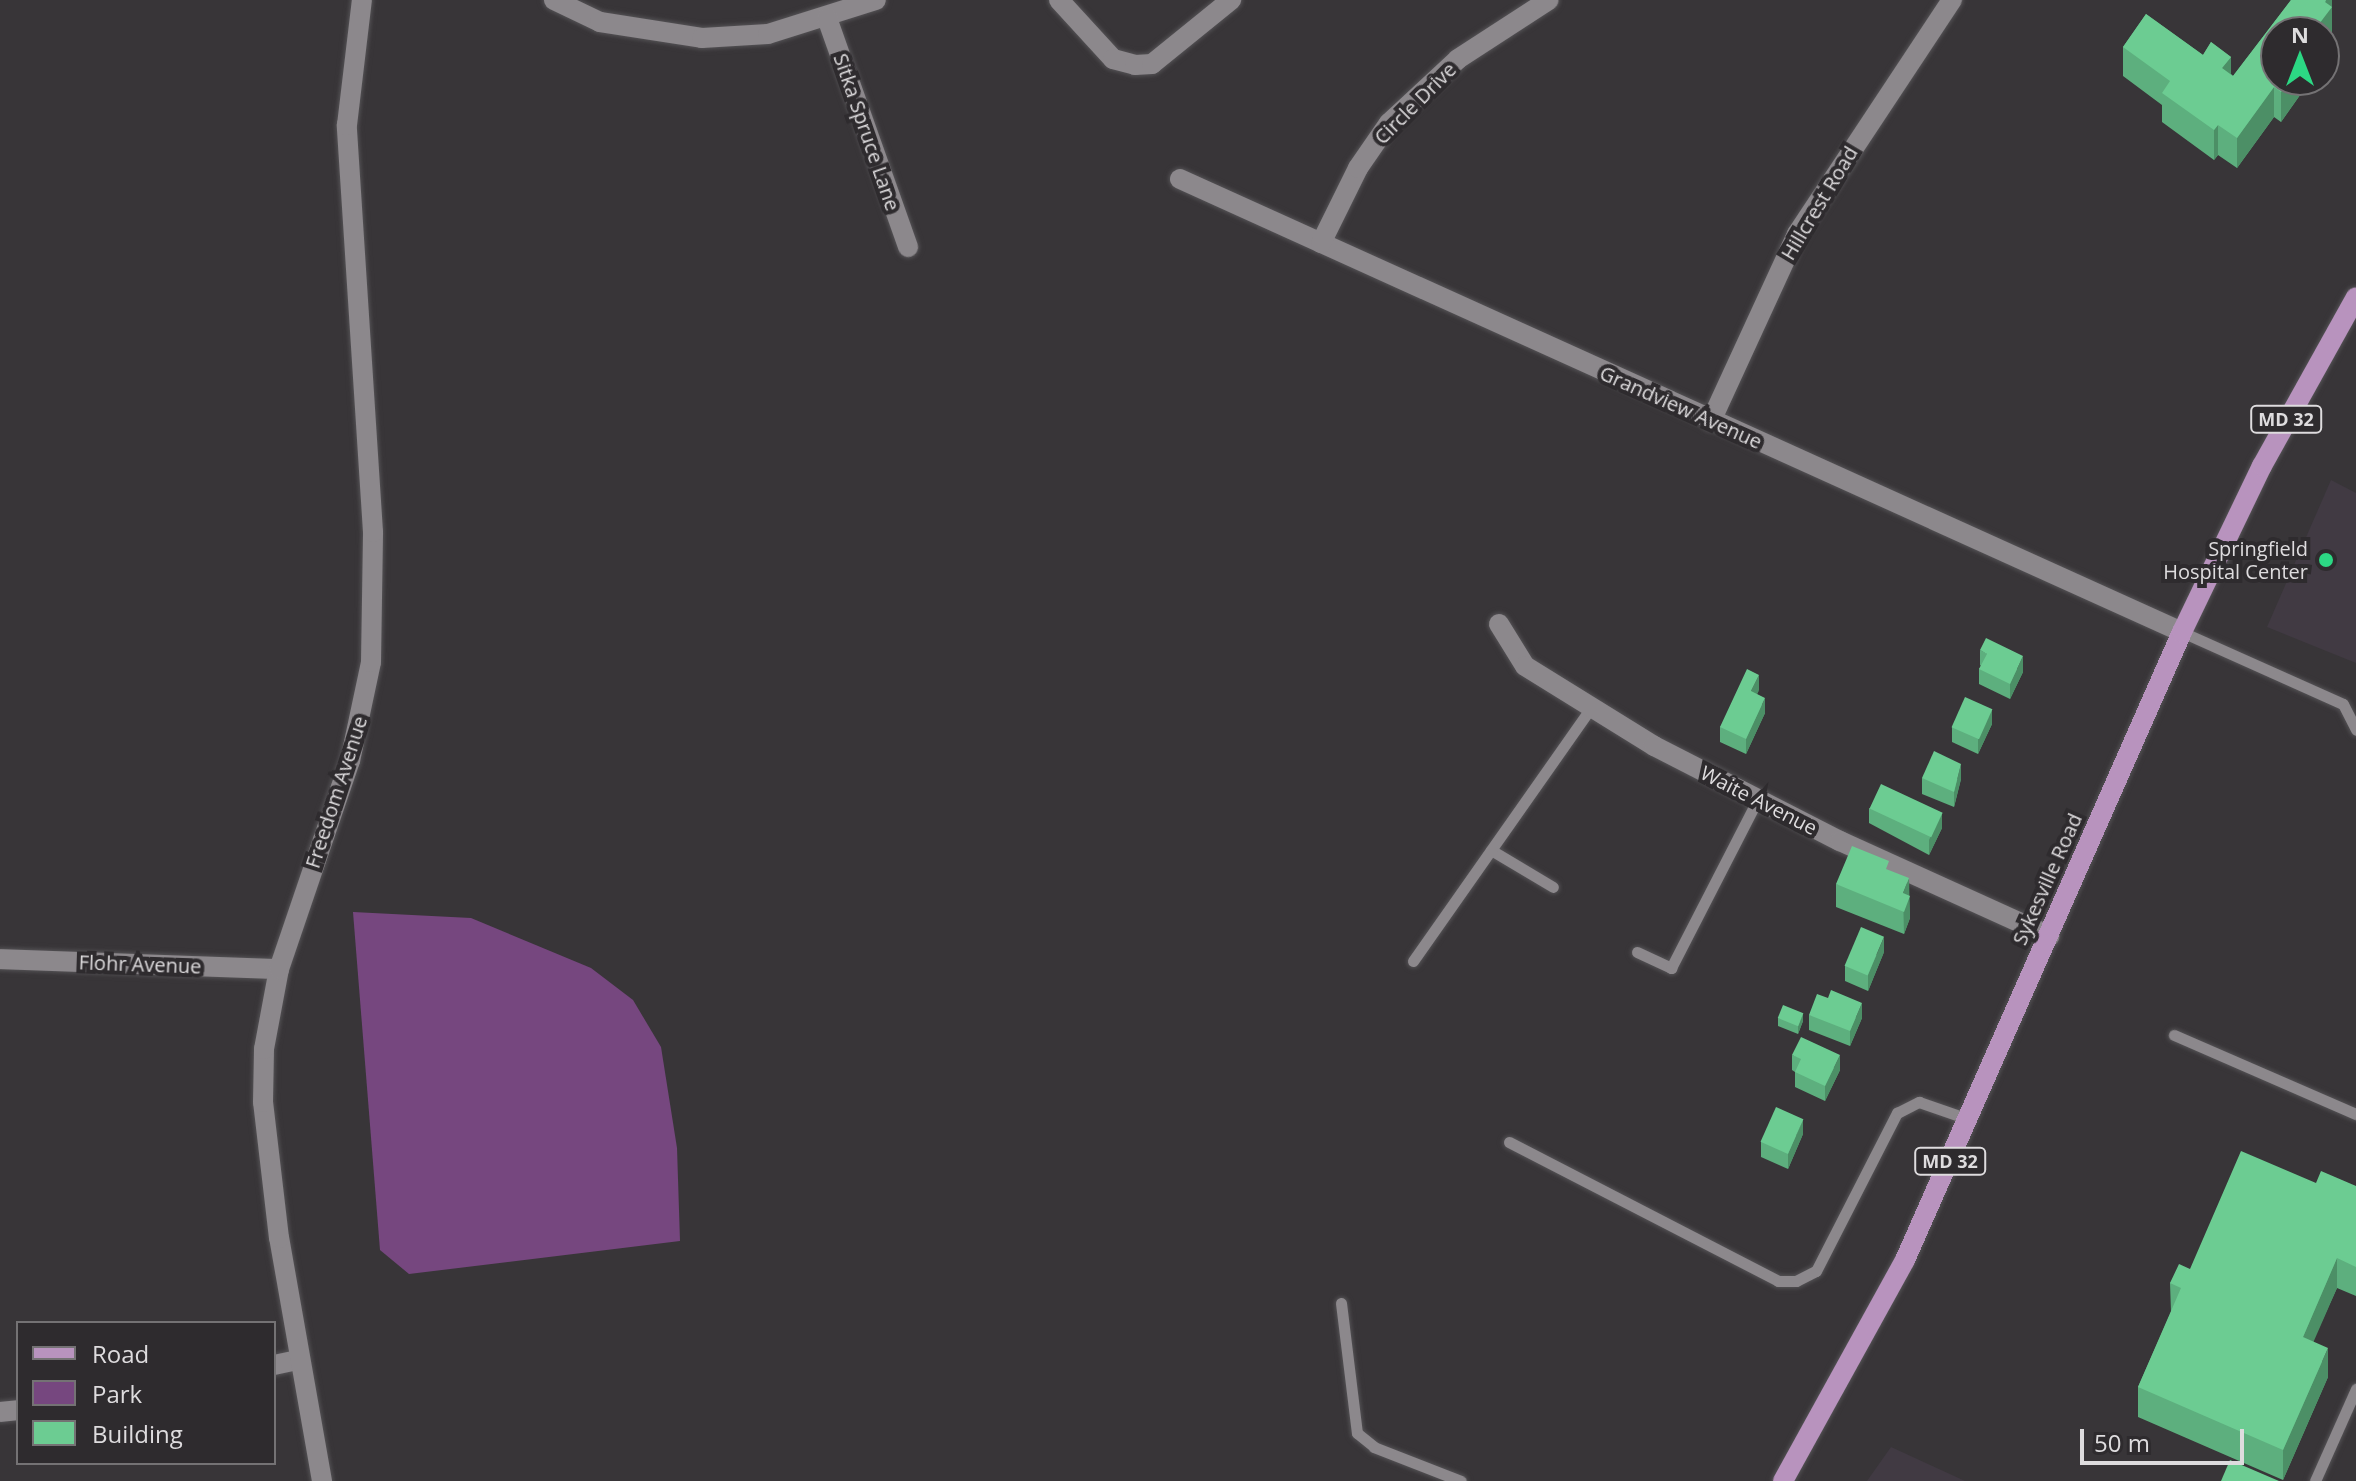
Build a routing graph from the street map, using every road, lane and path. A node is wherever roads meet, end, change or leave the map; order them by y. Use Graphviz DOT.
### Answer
graph roads {
  1 [pos="362,0"];
  2 [pos="554,0"];
  3 [pos="876,0"];
  4 [pos="1059,0"];
  5 [pos="1231,0"];
  6 [pos="1549,0"];
  7 [pos="1952,0"];
  8 [pos="827,18"];
  9 [pos="1180,179"];
  10 [pos="1321,243"];
  11 [pos="908,247"];
  12 [pos="2356,297"];
  13 [pos="1711,421"];
  14 [pos="1499,624"];
  15 [pos="2182,632"];
  16 [pos="1591,708"];
  17 [pos="2356,730"];
  18 [pos="1758,799"];
  19 [pos="1491,850"];
  20 [pos="1553,887"];
  21 [pos="2049,936"];
  22 [pos="1637,952"];
  23 [pos="0,959"];
  24 [pos="1413,961"];
  25 [pos="279,969"];
  26 [pos="2174,1035"];
  27 [pos="2356,1114"];
  28 [pos="1968,1119"];
  29 [pos="1509,1142"];
  30 [pos="1341,1303"];
  31 [pos="297,1360"];
  32 [pos="276,1365"];
  33 [pos="2356,1389"];
  34 [pos="322,1481"];
  35 [pos="1461,1481"];
  36 [pos="1783,1481"];
  37 [pos="2315,1481"];
  1 -- 25 [label="street, Freedom Avenue"];
  2 -- 8 [label="street"];
  3 -- 8 [label="street"];
  4 -- 5 [label="street"];
  6 -- 10 [label="street, Circle Drive"];
  7 -- 13 [label="street, Hillcrest Road"];
  8 -- 11 [label="street, Sitka Spruce Lane"];
  9 -- 10 [label="street, Grandview Avenue"];
  10 -- 13 [label="street, Grandview Avenue"];
  12 -- 15 [label="main road, Sykesville Road / MD 32"];
  13 -- 15 [label="street, Grandview Avenue"];
  14 -- 16 [label="street, Waite Avenue"];
  15 -- 17 [label="lane"];
  15 -- 21 [label="main road, Sykesville Road / MD 32"];
  16 -- 18 [label="street, Waite Avenue"];
  16 -- 19 [label="lane"];
  18 -- 21 [label="street, Waite Avenue"];
  18 -- 22 [label="lane"];
  19 -- 20 [label="lane"];
  19 -- 24 [label="lane"];
  21 -- 28 [label="main road, Sykesville Road / MD 32"];
  23 -- 25 [label="street, Flohr Avenue"];
  25 -- 31 [label="street, Freedom Avenue"];
  26 -- 27 [label="lane"];
  28 -- 29 [label="lane"];
  28 -- 36 [label="main road, Sykesville Road / MD 32"];
  30 -- 35 [label="lane"];
  31 -- 32 [label="street"];
  31 -- 34 [label="street, Freedom Avenue"];
  33 -- 37 [label="lane"];
}
